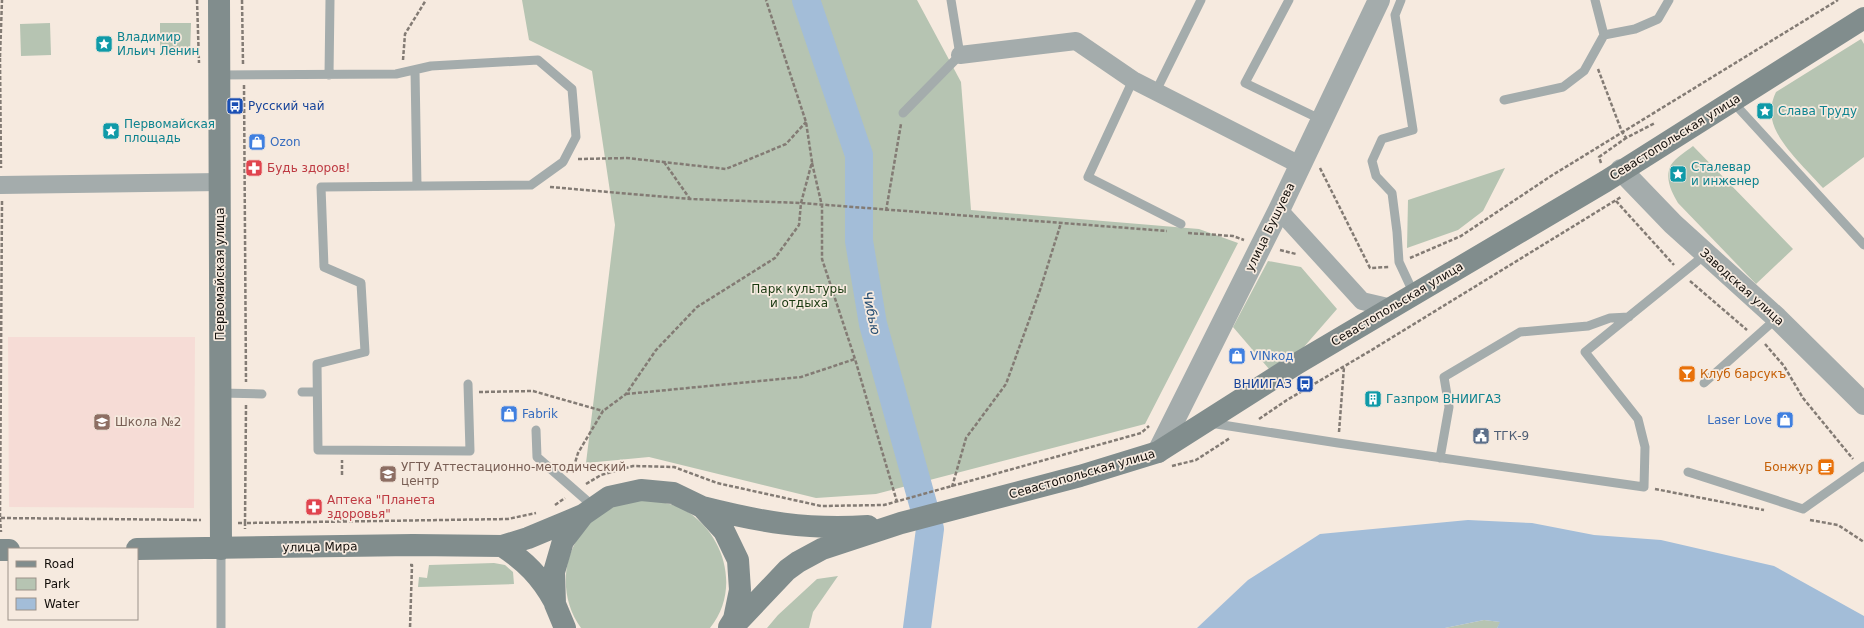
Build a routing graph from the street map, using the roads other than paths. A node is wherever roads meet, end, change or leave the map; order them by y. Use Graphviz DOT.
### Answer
graph roads {
  1 [pos="219,0"];
  2 [pos="330,0"];
  3 [pos="950,0"];
  4 [pos="1201,0"];
  5 [pos="1289,0"];
  6 [pos="1379,0"];
  7 [pos="1401,0"];
  8 [pos="1595,0"];
  9 [pos="1669,0"];
  10 [pos="1864,18"];
  11 [pos="1604,35"];
  12 [pos="960,54"];
  13 [pos="415,70"];
  14 [pos="220,75"];
  15 [pos="329,75"];
  16 [pos="1133,80"];
  17 [pos="1156,91"];
  18 [pos="1504,100"];
  19 [pos="1732,101"];
  20 [pos="903,113"];
  21 [pos="1322,120"];
  22 [pos="1308,163"];
  23 [pos="1613,175"];
  24 [pos="220,182"];
  25 [pos="1,185"];
  26 [pos="417,186"];
  27 [pos="1279,210"];
  28 [pos="1181,224"];
  29 [pos="1864,245"];
  30 [pos="1706,254"];
  31 [pos="1414,294"];
  32 [pos="1392,308"];
  33 [pos="1629,318"];
  34 [pos="1777,318"];
  35 [pos="1704,383"];
  36 [pos="468,388"];
  37 [pos="302,392"];
  38 [pos="317,392"];
  39 [pos="220,394"];
  40 [pos="262,394"];
  41 [pos="1864,404"];
  42 [pos="1205,422"];
  43 [pos="536,430"];
  44 [pos="1158,452"];
  45 [pos="1440,458"];
  46 [pos="1863,467"];
  47 [pos="1688,472"];
  48 [pos="702,508"];
  49 [pos="588,511"];
  50 [pos="901,524"];
  51 [pos="502,546"];
  52 [pos="138,549"];
  53 [pos="221,549"];
  54 [pos="555,604"];
  55 [pos="221,628"];
  56 [pos="556,628"];
  57 [pos="565,628"];
  58 [pos="728,628"];
  59 [pos="732,628"];
  1 -- 14 [label="main road, Первомайская улица"];
  2 -- 15 [label="lane"];
  3 -- 12 [label="lane"];
  4 -- 17 [label="lane"];
  5 -- 21 [label="lane"];
  6 -- 21 [label="street, улица Бушуева"];
  7 -- 31 [label="lane"];
  8 -- 11 [label="lane"];
  9 -- 11 [label="lane"];
  10 -- 19 [label="main road, Севастопольская улица"];
  11 -- 18 [label="lane"];
  12 -- 16 [label="street"];
  12 -- 20 [label="lane"];
  13 -- 15 [label="lane"];
  13 -- 26 [label="lane"];
  13 -- 26 [label="lane"];
  14 -- 15 [label="lane"];
  14 -- 24 [label="main road, Первомайская улица"];
  16 -- 17 [label="street"];
  16 -- 28 [label="lane"];
  17 -- 22 [label="street"];
  19 -- 23 [label="main road, Севастопольская улица"];
  19 -- 29 [label="lane"];
  21 -- 22 [label="street, улица Бушуева"];
  22 -- 27 [label="street, улица Бушуева"];
  23 -- 30 [label="street, Заводская улица"];
  23 -- 31 [label="main road, Севастопольская улица"];
  24 -- 25 [label="street"];
  24 -- 39 [label="main road, Первомайская улица"];
  26 -- 38 [label="lane"];
  27 -- 32 [label="street"];
  27 -- 44 [label="street, улица Бушуева"];
  30 -- 33 [label="lane"];
  30 -- 34 [label="street, Заводская улица"];
  31 -- 32 [label="main road, Севастопольская улица"];
  32 -- 42 [label="main road, Севастопольская улица"];
  33 -- 45 [label="lane"];
  33 -- 45 [label="lane"];
  34 -- 35 [label="lane"];
  34 -- 41 [label="street, Заводская улица"];
  36 -- 38 [label="lane"];
  37 -- 38 [label="lane"];
  39 -- 40 [label="lane"];
  39 -- 53 [label="main road, Первомайская улица"];
  42 -- 44 [label="main road, Севастопольская улица"];
  42 -- 45 [label="lane"];
  43 -- 49 [label="lane"];
  44 -- 50 [label="main road, Севастопольская улица"];
  46 -- 47 [label="lane"];
  48 -- 49 [label="main road"];
  48 -- 50 [label="main road, Севастопольская улица"];
  48 -- 58 [label="main road"];
  49 -- 51 [label="main road, улица Мира"];
  49 -- 54 [label="main road"];
  50 -- 59 [label="main road, Севастопольская улица"];
  51 -- 53 [label="main road, улица Мира"];
  51 -- 54 [label="main road"];
  52 -- 53 [label="main road, улица Мира"];
  53 -- 55 [label="lane"];
  54 -- 56 [label="main road"];
  54 -- 57 [label="main road"];
}
